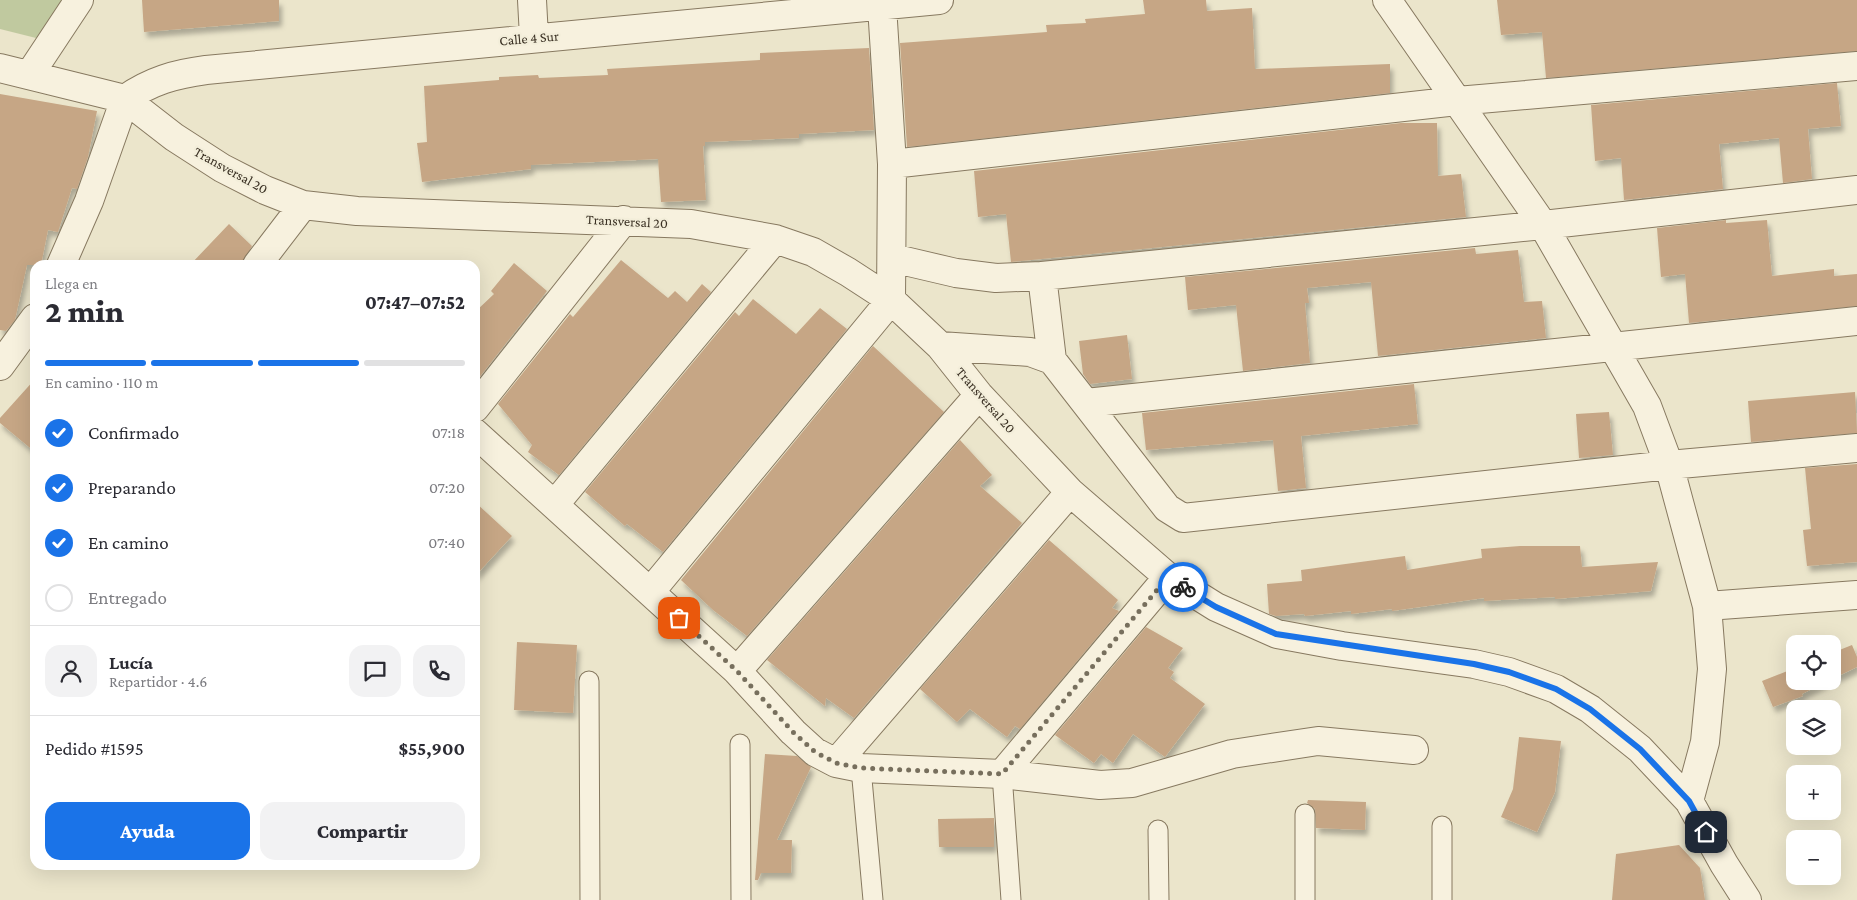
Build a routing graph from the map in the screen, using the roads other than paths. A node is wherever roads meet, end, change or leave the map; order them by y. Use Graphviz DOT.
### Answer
graph roads {
  1 [pos="79,0"];
  2 [pos="532,0"];
  3 [pos="939,0"];
  4 [pos="1387,0"];
  5 [pos="882,6"];
  6 [pos="534,37"];
  7 [pos="1857,66"];
  8 [pos="0,68"];
  9 [pos="30,74"];
  10 [pos="125,99"];
  11 [pos="1457,101"];
  12 [pos="892,164"];
  13 [pos="1857,190"];
  14 [pos="303,205"];
  15 [pos="624,220"];
  16 [pos="1543,225"];
  17 [pos="776,239"];
  18 [pos="892,258"];
  19 [pos="63,260"];
  20 [pos="270,260"];
  21 [pos="1042,276"];
  22 [pos="891,300"];
  23 [pos="1857,321"];
  24 [pos="30,325"];
  25 [pos="940,346"];
  26 [pos="1613,346"];
  27 [pos="1052,360"];
  28 [pos="0,366"];
  29 [pos="980,395"];
  30 [pos="480,402"];
  31 [pos="1086,403"];
  32 [pos="480,437"];
  33 [pos="1857,448"];
  34 [pos="1669,465"];
  35 [pos="1070,492"];
  36 [pos="555,504"];
  37 [pos="1168,577"];
  38 [pos="650,591"];
  39 [pos="1857,595"];
  40 [pos="1708,606"];
  41 [pos="737,671"];
  42 [pos="589,681"];
  43 [pos="740,744"];
  44 [pos="1414,750"];
  45 [pos="849,766"];
  46 [pos="1002,774"];
  47 [pos="1689,801"];
  48 [pos="1306,814"];
  49 [pos="1442,826"];
  50 [pos="1158,830"];
  51 [pos="590,900"];
  52 [pos="741,900"];
  53 [pos="873,900"];
  54 [pos="1011,900"];
  55 [pos="1159,900"];
  56 [pos="1305,900"];
  57 [pos="1442,900"];
  58 [pos="1747,900"];
  1 -- 9 [label="street"];
  2 -- 6 [label="street"];
  3 -- 5 [label="street, Calle 4 Sur"];
  4 -- 11 [label="street"];
  5 -- 6 [label="street, Calle 4 Sur"];
  5 -- 12 [label="street"];
  6 -- 10 [label="street, Calle 4 Sur"];
  7 -- 11 [label="street"];
  8 -- 9 [label="street"];
  9 -- 10 [label="street"];
  10 -- 14 [label="street, Transversal 20"];
  10 -- 19 [label="street"];
  11 -- 12 [label="street"];
  11 -- 16 [label="street"];
  12 -- 18 [label="street"];
  13 -- 16 [label="street"];
  14 -- 15 [label="street, Transversal 20"];
  14 -- 20 [label="street"];
  15 -- 17 [label="street, Transversal 20"];
  15 -- 30 [label="street"];
  16 -- 21 [label="street"];
  16 -- 26 [label="street"];
  17 -- 22 [label="street, Transversal 20"];
  17 -- 36 [label="street"];
  18 -- 21 [label="street"];
  18 -- 22 [label="street"];
  21 -- 27 [label="street"];
  22 -- 25 [label="street, Transversal 20"];
  22 -- 38 [label="street"];
  23 -- 26 [label="street"];
  24 -- 28 [label="street"];
  25 -- 27 [label="street"];
  25 -- 29 [label="street, Transversal 20"];
  26 -- 31 [label="street"];
  26 -- 34 [label="street"];
  27 -- 31 [label="street"];
  29 -- 35 [label="street, Transversal 20"];
  29 -- 41 [label="street"];
  31 -- 34 [label="street"];
  32 -- 36 [label="street"];
  33 -- 34 [label="street"];
  34 -- 40 [label="street"];
  35 -- 37 [label="street, Transversal 20"];
  35 -- 45 [label="street"];
  36 -- 38 [label="street"];
  37 -- 46 [label="street"];
  37 -- 47 [label="street, Transversal 20"];
  38 -- 41 [label="street"];
  39 -- 40 [label="street"];
  40 -- 47 [label="street"];
  41 -- 45 [label="street"];
  42 -- 51 [label="lane"];
  43 -- 52 [label="lane"];
  44 -- 46 [label="street"];
  45 -- 46 [label="street"];
  45 -- 53 [label="lane"];
  46 -- 54 [label="lane"];
  47 -- 58 [label="street, Transversal 20"];
  48 -- 56 [label="lane"];
  49 -- 57 [label="lane"];
  50 -- 55 [label="lane"];
}
